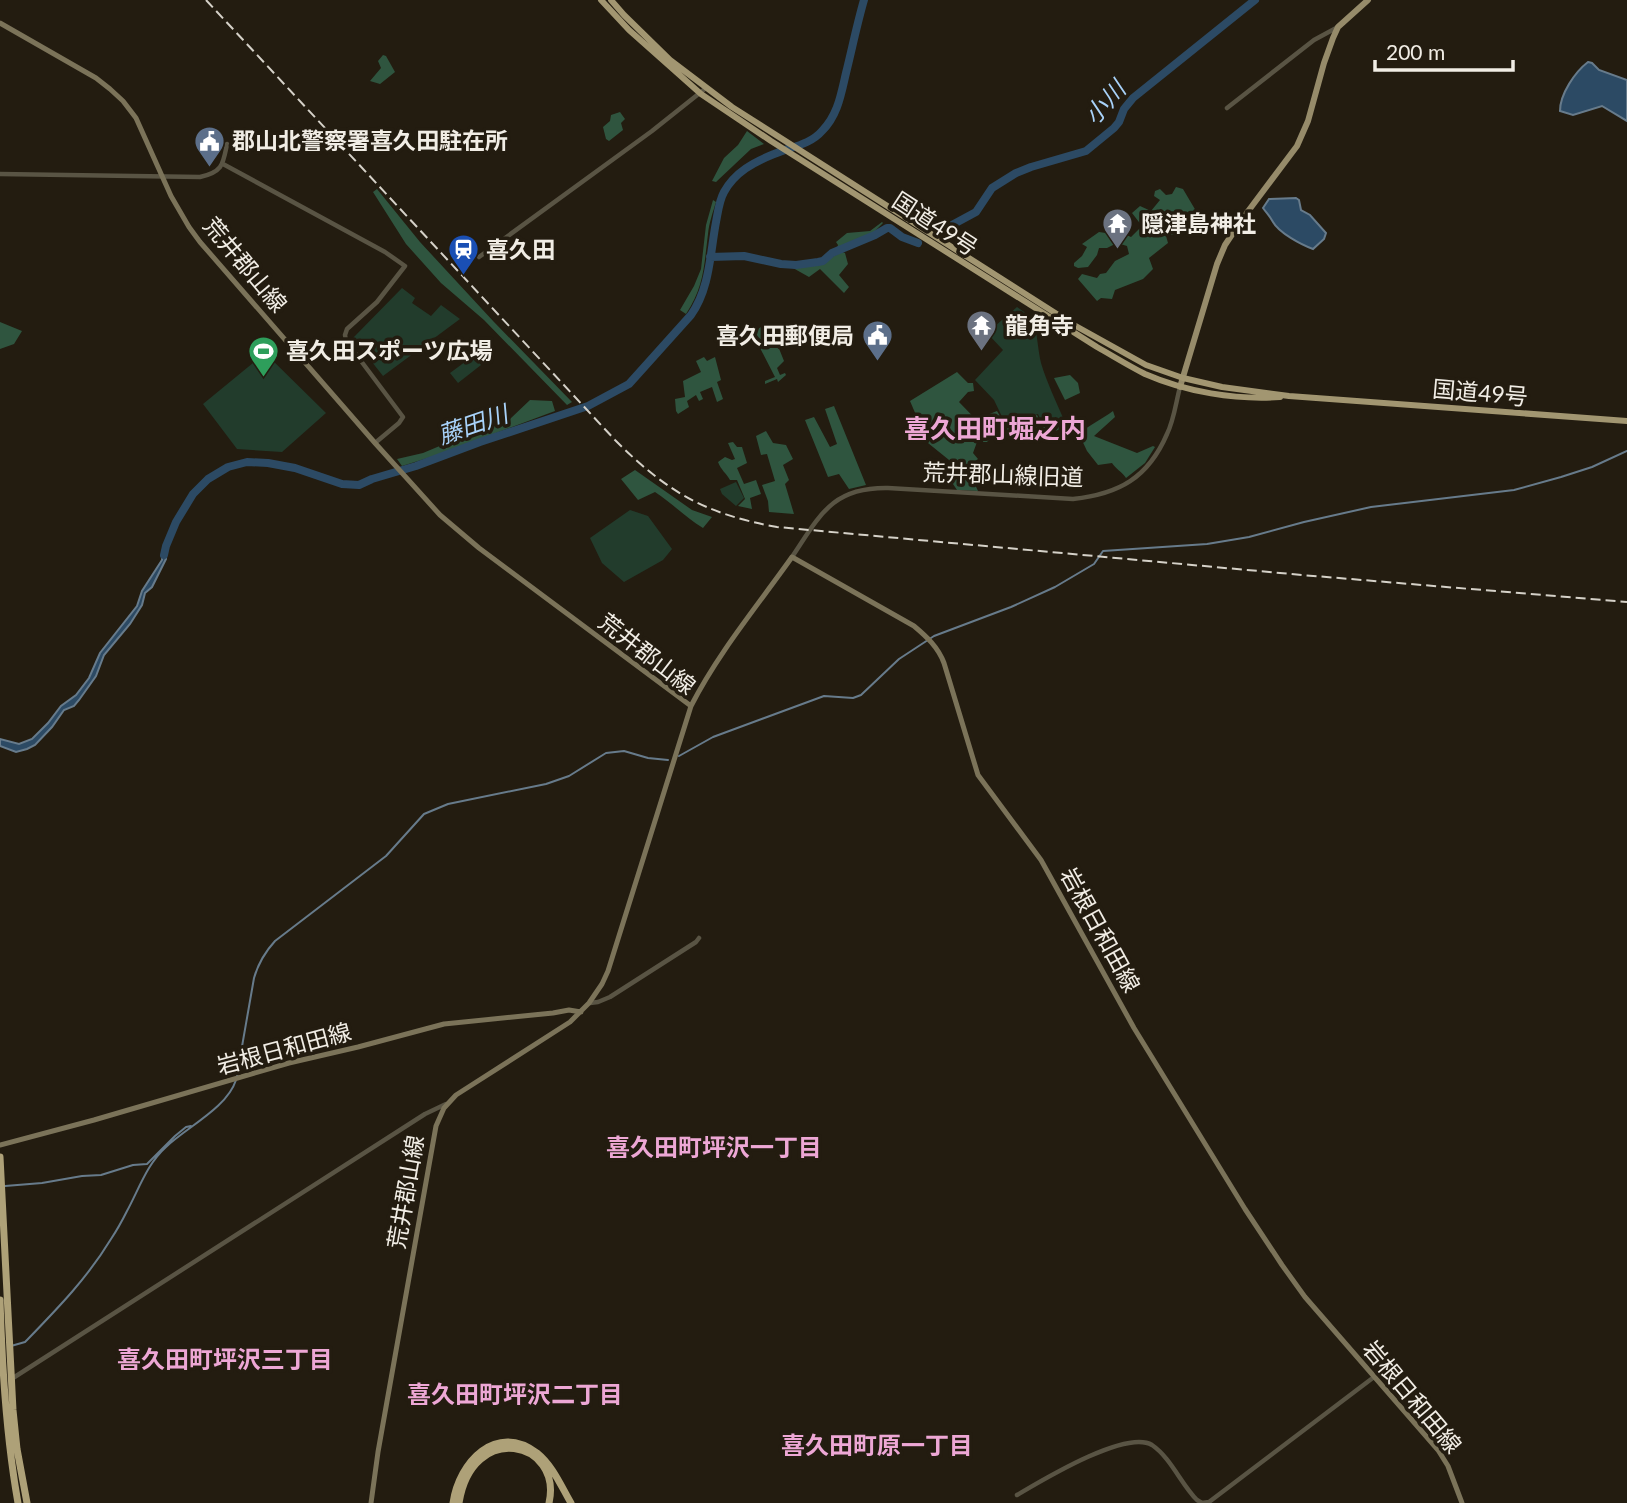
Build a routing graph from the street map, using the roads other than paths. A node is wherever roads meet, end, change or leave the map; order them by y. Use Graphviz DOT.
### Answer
graph roads {
  1 [pos="601,0"];
  2 [pos="611,0"];
  3 [pos="1368,0"];
  4 [pos="0,23"];
  5 [pos="1338,27"];
  6 [pos="704,91"];
  7 [pos="1227,108"];
  8 [pos="227,144"];
  9 [pos="799,154"];
  10 [pos="223,164"];
  11 [pos="0,174"];
  12 [pos="162,175"];
  13 [pos="479,257"];
  14 [pos="1183,378"];
  15 [pos="1180,387"];
  16 [pos="1289,396"];
  17 [pos="1627,421"];
  18 [pos="375,443"];
  19 [pos="792,557"];
  20 [pos="691,706"];
  21 [pos="699,938"];
  22 [pos="589,1003"];
  23 [pos="581,1012"];
  24 [pos="446,1104"];
  25 [pos="4,1144"];
  26 [pos="0,1157"];
  27 [pos="0,1300"];
  28 [pos="1374,1377"];
  29 [pos="0,1386"];
  30 [pos="1017,1496"];
  31 [pos="18,1503"];
  32 [pos="27,1503"];
  33 [pos="370,1503"];
  34 [pos="453,1503"];
  35 [pos="459,1503"];
  36 [pos="549,1503"];
  37 [pos="571,1503"];
  38 [pos="1462,1503"];
  1 -- 6 [label="highway, 国道49号"];
  2 -- 6 [label="highway, 国道49号"];
  3 -- 5 [label="main road"];
  4 -- 12 [label="main road, 荒井郡山線"];
  5 -- 7 [label="street"];
  5 -- 14 [label="main road"];
  6 -- 9 [label="highway, 国道49号"];
  6 -- 13 [label="street"];
  8 -- 10 [label="street"];
  9 -- 14 [label="highway, 国道49号"];
  9 -- 15 [label="highway, 国道49号"];
  10 -- 12 [label="street"];
  10 -- 18 [label="street"];
  11 -- 12 [label="street"];
  12 -- 18 [label="main road, 荒井郡山線"];
  14 -- 15 [label="main road"];
  14 -- 16 [label="highway, 国道49号"];
  15 -- 16 [label="highway, 国道49号"];
  15 -- 19 [label="street, 荒井郡山線旧道"];
  16 -- 17 [label="highway, 国道49号"];
  18 -- 20 [label="main road, 荒井郡山線"];
  19 -- 20 [label="main road"];
  19 -- 28 [label="main road, 岩根日和田線"];
  20 -- 22 [label="main road, 荒井郡山線"];
  21 -- 22 [label="street"];
  22 -- 23 [label="main road, 荒井郡山線"];
  23 -- 24 [label="main road, 荒井郡山線"];
  23 -- 25 [label="main road, 岩根日和田線"];
  24 -- 29 [label="street"];
  24 -- 33 [label="main road, 荒井郡山線"];
  26 -- 32 [label="highway"];
  27 -- 31 [label="highway"];
  28 -- 30 [label="street"];
  28 -- 38 [label="main road, 岩根日和田線"];
  34 -- 37 [label="highway"];
  35 -- 36 [label="highway"];
}
